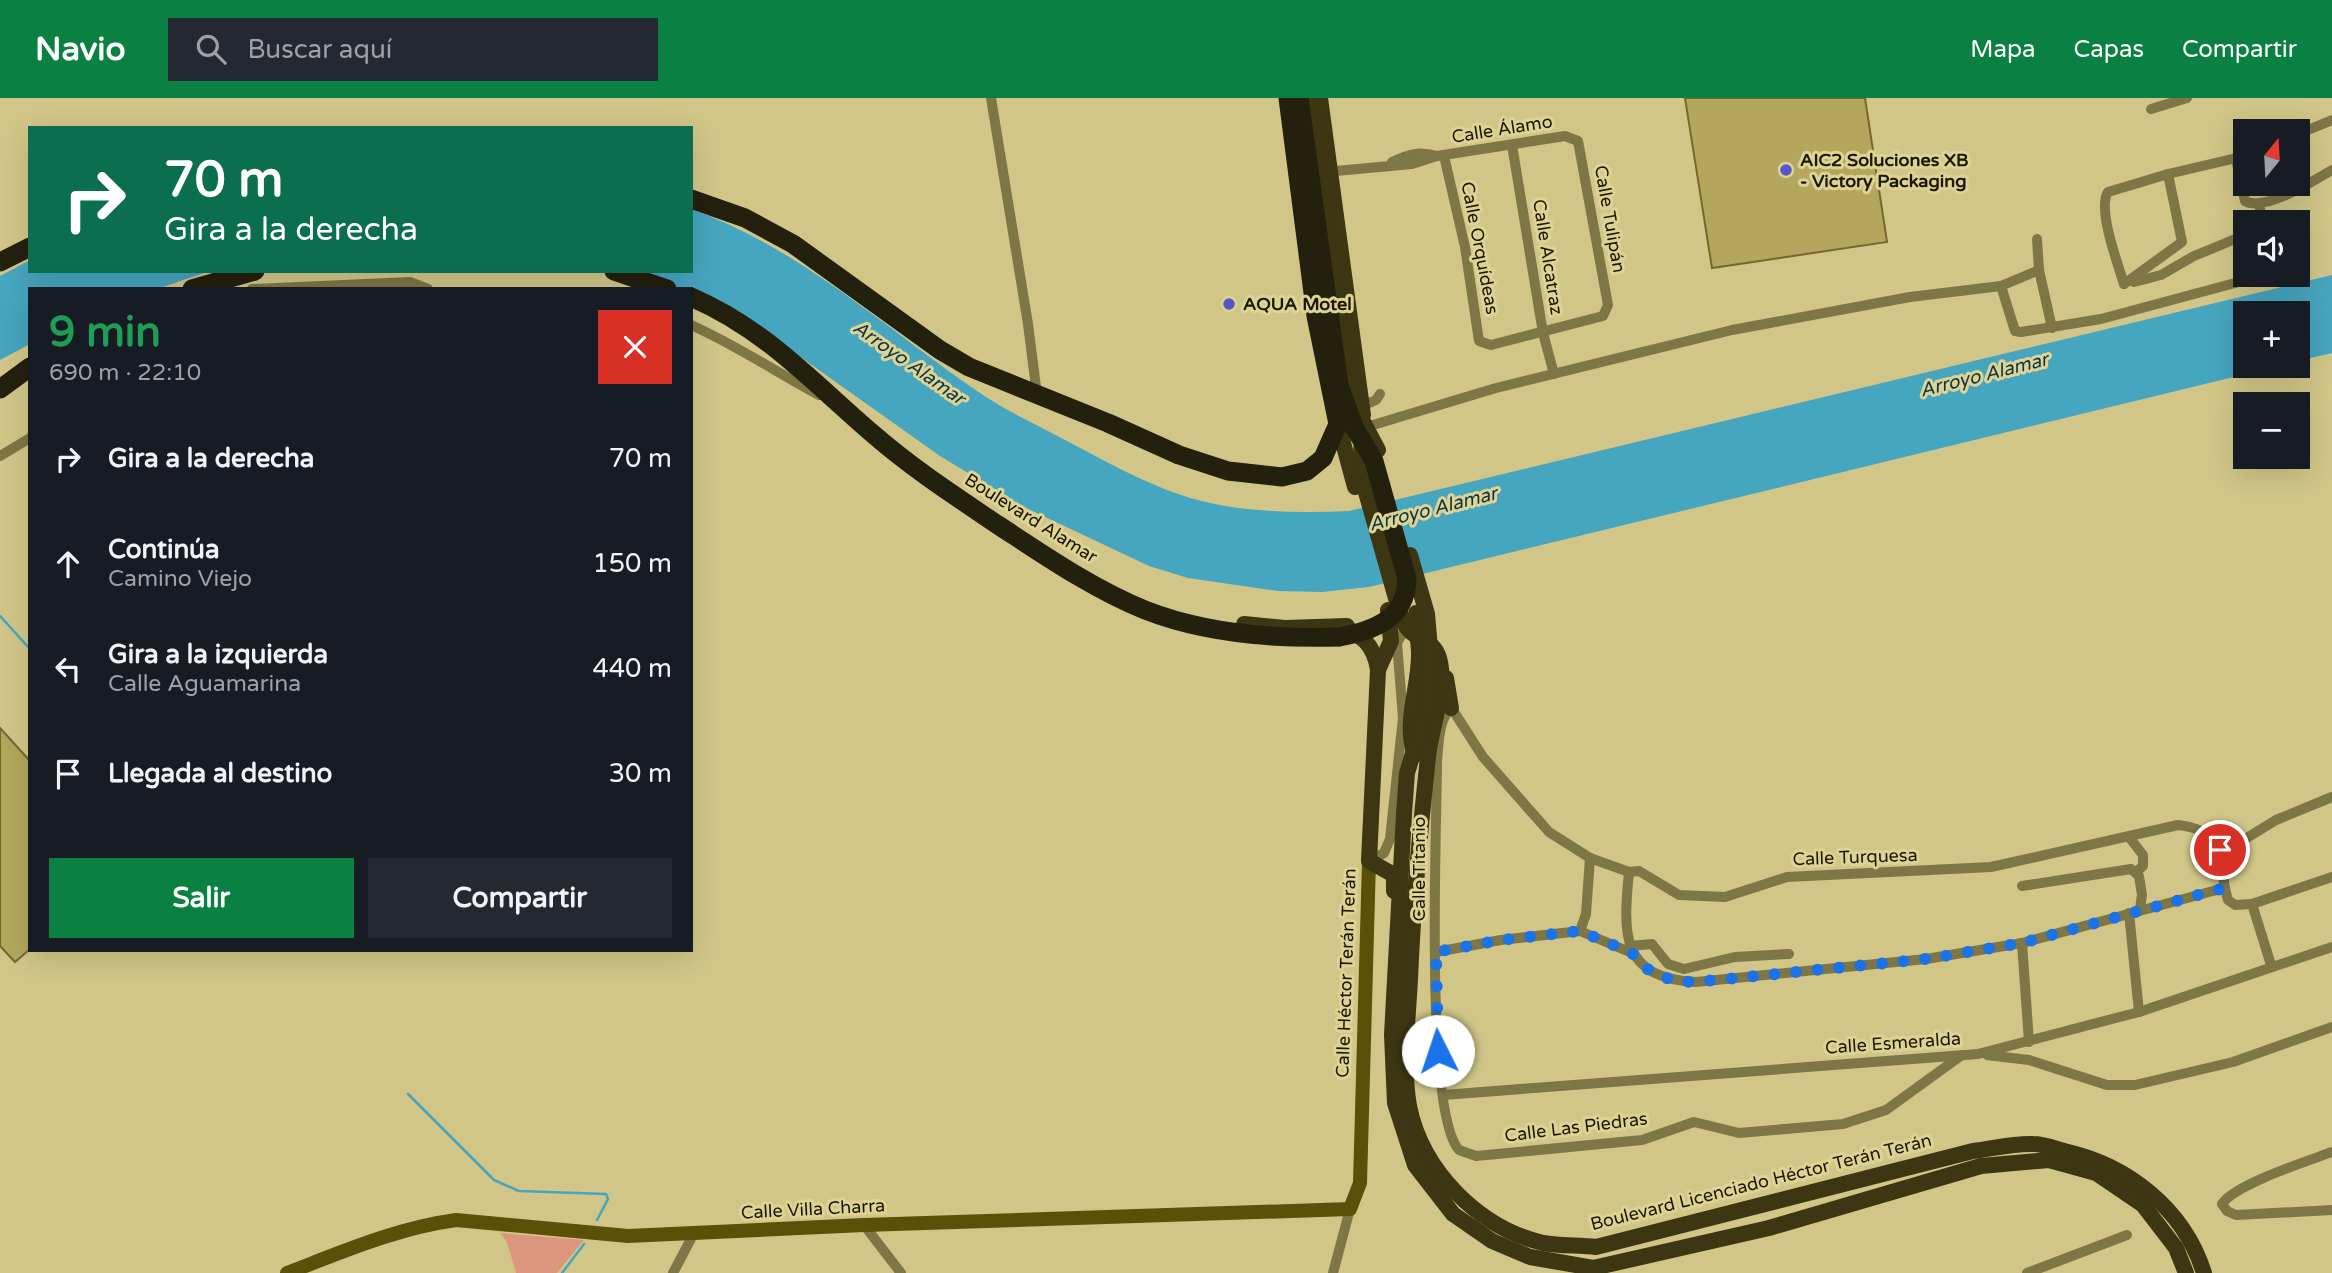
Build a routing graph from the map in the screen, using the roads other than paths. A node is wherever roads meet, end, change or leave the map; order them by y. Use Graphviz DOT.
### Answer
graph roads {
  1 [pos="991,98"];
  2 [pos="1288,98"];
  3 [pos="1299,98"];
  4 [pos="1309,98"];
  5 [pos="1320,98"];
  6 [pos="2187,98"];
  7 [pos="2151,109"];
  8 [pos="2332,120"];
  9 [pos="2310,129"];
  10 [pos="1572,137"];
  11 [pos="1512,145"];
  12 [pos="1441,156"];
  13 [pos="2233,159"];
  14 [pos="2332,170"];
  15 [pos="1332,171"];
  16 [pos="2168,174"];
  17 [pos="1299,176"];
  18 [pos="2245,196"];
  19 [pos="693,200"];
  20 [pos="2254,204"];
  21 [pos="2257,210"];
  22 [pos="2037,239"];
  23 [pos="2233,240"];
  24 [pos="28,248"];
  25 [pos="0,262"];
  26 [pos="2039,270"];
  27 [pos="251,273"];
  28 [pos="620,273"];
  29 [pos="2233,283"];
  30 [pos="227,284"];
  31 [pos="2124,284"];
  32 [pos="2001,286"];
  33 [pos="206,287"];
  34 [pos="297,287"];
  35 [pos="423,287"];
  36 [pos="661,287"];
  37 [pos="693,298"];
  38 [pos="693,326"];
  39 [pos="2052,328"];
  40 [pos="1543,333"];
  41 [pos="28,366"];
  42 [pos="28,367"];
  43 [pos="1554,374"];
  44 [pos="0,382"];
  45 [pos="0,389"];
  46 [pos="1380,394"];
  47 [pos="1037,395"];
  48 [pos="840,406"];
  49 [pos="1363,416"];
  50 [pos="1338,424"];
  51 [pos="28,439"];
  52 [pos="0,456"];
  53 [pos="1362,494"];
  54 [pos="1393,595"];
  55 [pos="1338,632"];
  56 [pos="1396,635"];
  57 [pos="1378,670"];
  58 [pos="1440,690"];
  59 [pos="1451,708"];
  60 [pos="1413,751"];
  61 [pos="1425,784"];
  62 [pos="2332,797"];
  63 [pos="2129,837"];
  64 [pos="2220,850"];
  65 [pos="1590,858"];
  66 [pos="1368,861"];
  67 [pos="1629,872"];
  68 [pos="2136,872"];
  69 [pos="2332,877"];
  70 [pos="2022,886"];
  71 [pos="2224,888"];
  72 [pos="2252,904"];
  73 [pos="2134,911"];
  74 [pos="1580,931"];
  75 [pos="2022,943"];
  76 [pos="2332,947"];
  77 [pos="1398,948"];
  78 [pos="1631,949"];
  79 [pos="1436,952"];
  80 [pos="1789,954"];
  81 [pos="2271,965"];
  82 [pos="2139,1012"];
  83 [pos="2332,1027"];
  84 [pos="2029,1042"];
  85 [pos="1978,1054"];
  86 [pos="1962,1055"];
  87 [pos="1443,1095"];
  88 [pos="2332,1152"];
  89 [pos="1464,1153"];
  90 [pos="1350,1209"];
  91 [pos="2332,1210"];
  92 [pos="864,1225"];
  93 [pos="693,1235"];
  94 [pos="2127,1235"];
  95 [pos="287,1273"];
  96 [pos="673,1273"];
  97 [pos="901,1273"];
  98 [pos="1333,1273"];
  99 [pos="2026,1273"];
  100 [pos="2186,1273"];
  101 [pos="2204,1273"];
  1 -- 47 [label="street"];
  2 -- 17 [label="highway, Boulevard Licenciado Héctor Terán Terán"];
  3 -- 54 [label="highway, Boulevard Licenciado Héctor Terán Terán, bridge"];
  4 -- 60 [label="main road, Boulevard Licenciado Héctor Terán Terán, bridge"];
  5 -- 15 [label="main road, Boulevard Licenciado Héctor Terán Terán"];
  6 -- 7 [label="street"];
  8 -- 9 [label="street"];
  10 -- 11 [label="street, Calle Álamo"];
  10 -- 40 [label="street, Calle Tulipán"];
  11 -- 12 [label="street, Calle Álamo"];
  11 -- 40 [label="street, Calle Alcatraz"];
  12 -- 15 [label="street, Calle Álamo"];
  12 -- 40 [label="street, Calle Orquídeas"];
  13 -- 16 [label="street"];
  14 -- 20 [label="street"];
  15 -- 17 [label="street, Calle Álamo"];
  15 -- 49 [label="main road, Boulevard Licenciado Héctor Terán Terán"];
  16 -- 31 [label="street"];
  16 -- 31 [label="street"];
  17 -- 50 [label="highway, Boulevard Licenciado Héctor Terán Terán"];
  18 -- 20 [label="street"];
  19 -- 47 [label="highway"];
  20 -- 21 [label="street"];
  22 -- 26 [label="street"];
  23 -- 31 [label="street"];
  24 -- 25 [label="highway"];
  26 -- 32 [label="street"];
  26 -- 39 [label="street"];
  27 -- 30 [label="highway"];
  28 -- 36 [label="highway"];
  29 -- 39 [label="street"];
  30 -- 33 [label="highway"];
  32 -- 39 [label="street"];
  32 -- 43 [label="street"];
  34 -- 35 [label="street"];
  37 -- 48 [label="highway, Boulevard Alamar"];
  38 -- 48 [label="street"];
  40 -- 43 [label="street, Calle Alcatraz"];
  41 -- 44 [label="highway"];
  42 -- 45 [label="highway"];
  43 -- 49 [label="street"];
  46 -- 49 [label="street"];
  47 -- 50 [label="highway"];
  48 -- 55 [label="highway, Boulevard Alamar"];
  49 -- 53 [label="main road, Boulevard Licenciado Héctor Terán Terán"];
  50 -- 53 [label="main road, Boulevard Licenciado Héctor Terán Terán"];
  51 -- 52 [label="street"];
  53 -- 54 [label="main road, Boulevard Licenciado Héctor Terán Terán"];
  54 -- 55 [label="main road"];
  54 -- 55 [label="highway, Boulevard Alamar, bridge"];
  54 -- 56 [label="main road, Boulevard Licenciado Héctor Terán Terán"];
  54 -- 60 [label="main road, Boulevard Licenciado Héctor Terán Terán, bridge"];
  55 -- 57 [label="main road, Calle Héctor Terán Terán"];
  56 -- 57 [label="main road, Calle Héctor Terán Terán"];
  56 -- 58 [label="main road, Boulevard Licenciado Héctor Terán Terán"];
  56 -- 59 [label="main road"];
  56 -- 66 [label="street, Boulevard Licenciado Héctor Terán Terán"];
  57 -- 66 [label="main road, Calle Héctor Terán Terán"];
  58 -- 59 [label="street, Calle Turquesa"];
  58 -- 61 [label="main road, Boulevard Licenciado Héctor Terán Terán"];
  59 -- 65 [label="street, Calle Turquesa"];
  59 -- 79 [label="street, Calle Titanio"];
  60 -- 61 [label="main road, Boulevard Licenciado Héctor Terán Terán"];
  60 -- 77 [label="main road, Boulevard Licenciado Héctor Terán Terán, bridge"];
  61 -- 101 [label="main road, Boulevard Licenciado Héctor Terán Terán"];
  62 -- 64 [label="street"];
  63 -- 64 [label="street, Calle Turquesa"];
  63 -- 67 [label="street, Calle Turquesa"];
  63 -- 68 [label="street"];
  64 -- 71 [label="street"];
  65 -- 67 [label="street, Calle Turquesa"];
  65 -- 74 [label="street"];
  66 -- 77 [label="main road"];
  66 -- 90 [label="street, Calle Héctor Terán Terán"];
  67 -- 78 [label="street"];
  68 -- 70 [label="street"];
  68 -- 73 [label="street"];
  69 -- 72 [label="street"];
  71 -- 72 [label="street"];
  71 -- 73 [label="street"];
  72 -- 81 [label="street"];
  73 -- 75 [label="street"];
  73 -- 82 [label="street"];
  74 -- 78 [label="street"];
  74 -- 79 [label="street"];
  75 -- 78 [label="street"];
  75 -- 84 [label="street"];
  76 -- 81 [label="street, Calle Esmeralda"];
  77 -- 100 [label="main road, Boulevard Licenciado Héctor Terán Terán"];
  78 -- 80 [label="street"];
  79 -- 87 [label="street, Calle Titanio"];
  81 -- 82 [label="street, Calle Esmeralda"];
  82 -- 84 [label="street, Calle Esmeralda"];
  83 -- 85 [label="street"];
  84 -- 85 [label="street, Calle Esmeralda"];
  85 -- 86 [label="street, Calle Esmeralda"];
  86 -- 87 [label="street, Calle Esmeralda"];
  86 -- 89 [label="street, Calle Las Piedras"];
  87 -- 89 [label="street, Calle Titanio"];
  88 -- 91 [label="street"];
  90 -- 92 [label="street, Calle Villa Charra"];
  90 -- 98 [label="street, Calle Héctor Terán Terán"];
  92 -- 93 [label="street, Calle Villa Charra"];
  92 -- 97 [label="street"];
  93 -- 95 [label="street, Calle Villa Charra"];
  93 -- 96 [label="street"];
  94 -- 99 [label="street"];
}
